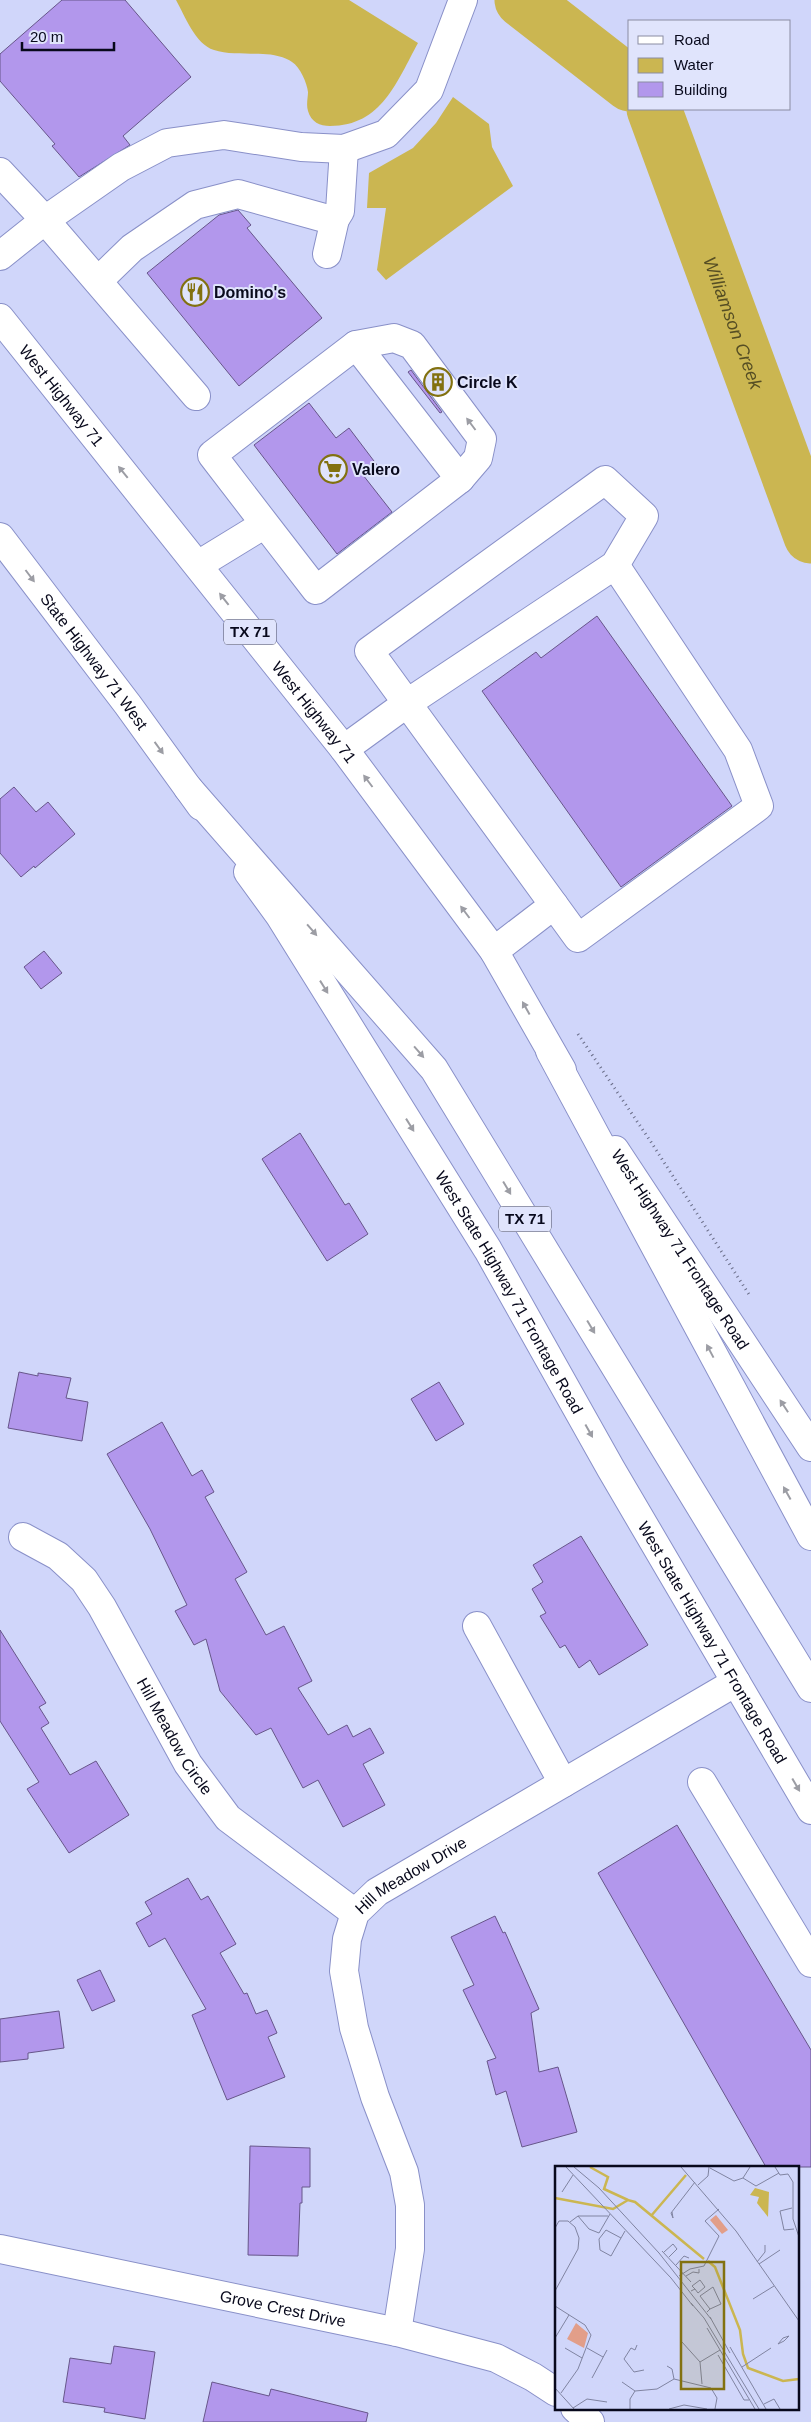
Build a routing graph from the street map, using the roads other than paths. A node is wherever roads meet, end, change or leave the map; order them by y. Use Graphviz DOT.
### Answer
graph roads {
  1 [pos="463,0"];
  2 [pos="344,149"];
  3 [pos="0,172"];
  4 [pos="335,219"];
  5 [pos="45,220"];
  6 [pos="327,254"];
  7 [pos="0,256"];
  8 [pos="98,281"];
  9 [pos="0,318"];
  10 [pos="356,345"];
  11 [pos="196,396"];
  12 [pos="460,479"];
  13 [pos="266,524"];
  14 [pos="0,537"];
  15 [pos="198,565"];
  16 [pos="615,565"];
  17 [pos="406,704"];
  18 [pos="344,749"];
  19 [pos="188,788"];
  20 [pos="554,905"];
  21 [pos="494,951"];
  22 [pos="550,1051"];
  23 [pos="811,1446"];
  24 [pos="811,1536"];
  25 [pos="23,1537"];
  26 [pos="477,1626"];
  27 [pos="736,1682"];
  28 [pos="811,1688"];
  29 [pos="702,1782"];
  30 [pos="563,1783"];
  31 [pos="811,1810"];
  32 [pos="355,1913"];
  33 [pos="807,1949"];
  34 [pos="0,2249"];
  35 [pos="397,2332"];
  36 [pos="555,2391"];
  37 [pos="577,2410"];
  38 [pos="590,2422"];
  1 -- 2 [label="main road"];
  2 -- 4 [label="main road"];
  2 -- 5 [label="main road"];
  3 -- 5 [label="main road"];
  4 -- 6 [label="main road"];
  4 -- 8 [label="main road"];
  5 -- 7 [label="main road"];
  5 -- 8 [label="main road"];
  8 -- 11 [label="main road"];
  15 -- 9 [label="main road, West Highway 71 / TX 71, one-way"];
  10 -- 12 [label="main road"];
  12 -- 10 [label="main road, one-way"];
  10 -- 13 [label="main road"];
  12 -- 13 [label="main road"];
  13 -- 15 [label="main road"];
  14 -- 19 [label="main road, State Highway 71 West, one-way"];
  18 -- 15 [label="main road, West Highway 71 / TX 71, one-way"];
  16 -- 17 [label="main road"];
  16 -- 17 [label="main road"];
  16 -- 20 [label="main road"];
  17 -- 18 [label="main road"];
  17 -- 20 [label="main road"];
  21 -- 18 [label="main road, West Highway 71 / TX 71, one-way"];
  19 -- 27 [label="main road, West State Highway 71 Frontage Road, one-way"];
  19 -- 28 [label="main road, TX 71, one-way"];
  20 -- 21 [label="main road"];
  22 -- 21 [label="main road, West Highway 71 / TX 71, one-way"];
  23 -- 22 [label="main road, West Highway 71 Frontage Road / TX 71, one-way"];
  24 -- 22 [label="main road, TX 71, one-way"];
  25 -- 32 [label="main road, Hill Meadow Circle"];
  26 -- 30 [label="main road"];
  27 -- 30 [label="main road, Hill Meadow Drive"];
  27 -- 31 [label="main road, West State Highway 71 Frontage Road, one-way"];
  29 -- 33 [label="main road"];
  30 -- 32 [label="main road, Hill Meadow Drive"];
  32 -- 35 [label="main road, Hill Meadow Drive"];
  34 -- 35 [label="main road, Grove Crest Drive"];
  35 -- 36 [label="main road, Grove Crest Drive"];
  37 -- 38 [label="main road"];
}
